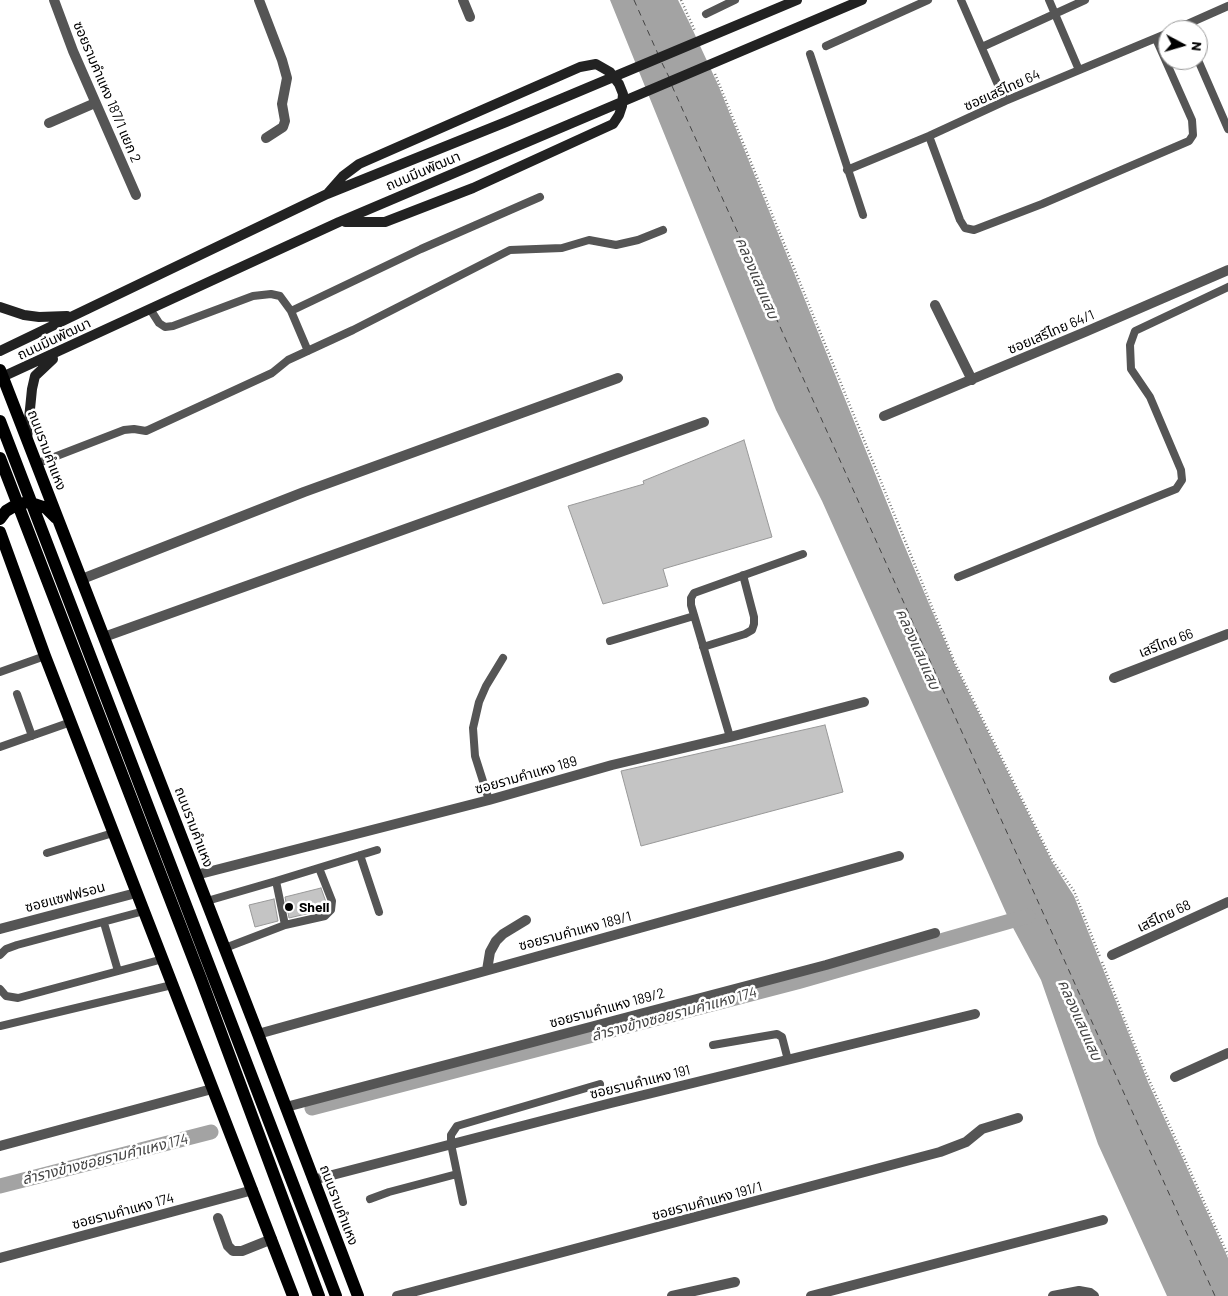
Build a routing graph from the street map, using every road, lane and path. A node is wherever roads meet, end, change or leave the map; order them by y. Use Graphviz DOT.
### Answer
graph roads {
  1 [pos="54,0"];
  2 [pos="259,0"];
  3 [pos="463,0"];
  4 [pos="681,0"];
  5 [pos="735,0"];
  6 [pos="797,0"];
  7 [pos="862,0"];
  8 [pos="928,0"];
  9 [pos="961,0"];
  10 [pos="1049,0"];
  11 [pos="1086,0"];
  12 [pos="1228,6"];
  13 [pos="706,14"];
  14 [pos="1055,14"];
  15 [pos="470,17"];
  16 [pos="1199,20"];
  17 [pos="697,34"];
  18 [pos="1156,38"];
  19 [pos="826,46"];
  20 [pos="982,46"];
  21 [pos="810,54"];
  22 [pos="713,69"];
  23 [pos="1079,70"];
  24 [pos="1203,70"];
  25 [pos="1005,101"];
  26 [pos="95,104"];
  27 [pos="1225,111"];
  28 [pos="49,123"];
  29 [pos="1228,129"];
  30 [pos="929,136"];
  31 [pos="266,138"];
  32 [pos="847,170"];
  33 [pos="326,194"];
  34 [pos="136,195"];
  35 [pos="540,197"];
  36 [pos="863,215"];
  37 [pos="339,222"];
  38 [pos="663,230"];
  39 [pos="1228,270"];
  40 [pos="1228,287"];
  41 [pos="935,305"];
  42 [pos="0,307"];
  43 [pos="150,309"];
  44 [pos="291,311"];
  45 [pos="72,316"];
  46 [pos="65,349"];
  47 [pos="0,351"];
  48 [pos="308,351"];
  49 [pos="1,375"];
  50 [pos="618,378"];
  51 [pos="972,380"];
  52 [pos="884,416"];
  53 [pos="0,421"];
  54 [pos="704,422"];
  55 [pos="27,440"];
  56 [pos="0,458"];
  57 [pos="36,464"];
  58 [pos="57,519"];
  59 [pos="0,520"];
  60 [pos="2,543"];
  61 [pos="803,554"];
  62 [pos="743,575"];
  63 [pos="958,577"];
  64 [pos="82,579"];
  65 [pos="694,616"];
  66 [pos="1228,634"];
  67 [pos="104,637"];
  68 [pos="610,641"];
  69 [pos="703,647"];
  70 [pos="45,656"];
  71 [pos="503,658"];
  72 [pos="0,672"];
  73 [pos="1114,678"];
  74 [pos="17,694"];
  75 [pos="864,702"];
  76 [pos="71,722"];
  77 [pos="32,736"];
  78 [pos="730,737"];
  79 [pos="0,747"];
  80 [pos="489,800"];
  81 [pos="113,833"];
  82 [pos="377,850"];
  83 [pos="47,853"];
  84 [pos="360,856"];
  85 [pos="898,856"];
  86 [pos="319,868"];
  87 [pos="196,875"];
  88 [pos="276,881"];
  89 [pos="136,892"];
  90 [pos="207,901"];
  91 [pos="1228,902"];
  92 [pos="144,911"];
  93 [pos="378,912"];
  94 [pos="526,920"];
  95 [pos="104,923"];
  96 [pos="285,926"];
  97 [pos="0,929"];
  98 [pos="935,933"];
  99 [pos="225,948"];
  100 [pos="0,955"];
  101 [pos="1112,955"];
  102 [pos="163,959"];
  103 [pos="486,970"];
  104 [pos="118,971"];
  105 [pos="172,985"];
  106 [pos="0,989"];
  107 [pos="975,1014"];
  108 [pos="0,1026"];
  109 [pos="258,1034"];
  110 [pos="713,1045"];
  111 [pos="1228,1053"];
  112 [pos="788,1060"];
  113 [pos="1175,1077"];
  114 [pos="600,1084"];
  115 [pos="212,1089"];
  116 [pos="286,1107"];
  117 [pos="1018,1118"];
  118 [pos="451,1144"];
  119 [pos="0,1146"];
  120 [pos="457,1174"];
  121 [pos="314,1180"];
  122 [pos="253,1190"];
  123 [pos="370,1199"];
  124 [pos="463,1202"];
  125 [pos="218,1218"];
  126 [pos="1103,1220"];
  127 [pos="272,1239"];
  128 [pos="1228,1255"];
  129 [pos="0,1258"];
  130 [pos="735,1282"];
  131 [pos="293,1296"];
  132 [pos="319,1296"];
  133 [pos="336,1296"];
  134 [pos="358,1296"];
  135 [pos="397,1296"];
  136 [pos="672,1296"];
  137 [pos="811,1296"];
  138 [pos="1054,1296"];
  139 [pos="1094,1296"];
  1 -- 26 [label="street, ซอยรามคำแหง 187/1 แยก 2"];
  2 -- 31 [label="street"];
  3 -- 15 [label="street"];
  4 -- 17 [label="path"];
  5 -- 13 [label="lane"];
  6 -- 33 [label="street, ถนนมีนพัฒนา"];
  7 -- 37 [label="street, ถนนมีนพัฒนา"];
  8 -- 19 [label="lane"];
  9 -- 20 [label="lane"];
  10 -- 14 [label="lane"];
  11 -- 14 [label="lane"];
  12 -- 16 [label="lane"];
  14 -- 20 [label="lane"];
  14 -- 23 [label="lane"];
  18 -- 23 [label="lane, ซอยเสรีไทย 64"];
  18 -- 30 [label="lane"];
  20 -- 25 [label="lane"];
  21 -- 32 [label="lane"];
  22 -- 128 [label="path"];
  23 -- 25 [label="lane, ซอยเสรีไทย 64"];
  24 -- 27 [label="lane"];
  25 -- 30 [label="lane, ซอยเสรีไทย 64"];
  26 -- 28 [label="street"];
  26 -- 34 [label="street, ซอยรามคำแหง 187/1 แยก 2"];
  27 -- 29 [label="lane"];
  30 -- 32 [label="lane, ซอยเสรีไทย 64"];
  32 -- 36 [label="lane"];
  33 -- 37 [label="street"];
  33 -- 45 [label="street, ถนนมีนพัฒนา"];
  35 -- 44 [label="lane"];
  37 -- 43 [label="street, ถนนมีนพัฒนา"];
  38 -- 48 [label="lane"];
  39 -- 51 [label="street, ซอยเสรีไทย 64/1"];
  40 -- 63 [label="lane"];
  41 -- 51 [label="street"];
  42 -- 45 [label="street"];
  43 -- 44 [label="lane"];
  43 -- 46 [label="street, ถนนมีนพัฒนา"];
  44 -- 48 [label="lane"];
  45 -- 47 [label="street, ถนนมีนพัฒนา"];
  46 -- 49 [label="street, ถนนมีนพัฒนา"];
  46 -- 55 [label="street"];
  48 -- 57 [label="lane"];
  49 -- 55 [label="main road, ถนนรามคำแหง"];
  50 -- 64 [label="street"];
  51 -- 52 [label="street, ซอยเสรีไทย 64/1"];
  53 -- 133 [label="main road"];
  54 -- 67 [label="street"];
  55 -- 57 [label="main road, ถนนรามคำแหง"];
  56 -- 132 [label="main road"];
  57 -- 58 [label="main road, ถนนรามคำแหง"];
  58 -- 59 [label="main road"];
  58 -- 64 [label="main road, ถนนรามคำแหง"];
  59 -- 60 [label="main road"];
  60 -- 70 [label="main road"];
  61 -- 62 [label="lane"];
  62 -- 65 [label="lane"];
  62 -- 69 [label="lane"];
  64 -- 67 [label="main road, ถนนรามคำแหง"];
  65 -- 68 [label="lane"];
  65 -- 69 [label="lane"];
  66 -- 73 [label="street, เสรีไทย 66"];
  67 -- 87 [label="main road, ถนนรามคำแหง"];
  69 -- 78 [label="lane"];
  70 -- 72 [label="lane"];
  70 -- 76 [label="main road"];
  71 -- 80 [label="lane"];
  74 -- 77 [label="lane"];
  75 -- 78 [label="street, ซอยรามคำแหง 189"];
  76 -- 77 [label="lane"];
  76 -- 81 [label="main road"];
  77 -- 79 [label="lane"];
  78 -- 80 [label="street, ซอยรามคำแหง 189"];
  80 -- 87 [label="street, ซอยรามคำแหง 189"];
  81 -- 83 [label="lane"];
  81 -- 89 [label="main road"];
  82 -- 84 [label="lane"];
  84 -- 86 [label="lane"];
  84 -- 93 [label="lane"];
  85 -- 103 [label="street, ซอยรามคำแหง 189/1"];
  86 -- 88 [label="lane"];
  86 -- 96 [label="lane"];
  87 -- 90 [label="main road, ถนนรามคำแหง"];
  88 -- 90 [label="lane"];
  88 -- 96 [label="lane"];
  89 -- 92 [label="main road"];
  89 -- 97 [label="street, ซอยแซฟฟรอน"];
  90 -- 99 [label="main road, ถนนรามคำแหง"];
  91 -- 101 [label="street, เสรีไทย 68"];
  92 -- 95 [label="lane"];
  92 -- 102 [label="main road"];
  94 -- 103 [label="street"];
  95 -- 100 [label="lane"];
  95 -- 104 [label="lane"];
  96 -- 99 [label="lane"];
  98 -- 116 [label="street, ซอยรามคำแหง 189/2"];
  99 -- 109 [label="main road, ถนนรามคำแหง"];
  102 -- 104 [label="lane"];
  102 -- 105 [label="main road"];
  103 -- 109 [label="street, ซอยรามคำแหง 189/1"];
  104 -- 106 [label="lane"];
  105 -- 108 [label="lane"];
  105 -- 115 [label="main road"];
  107 -- 112 [label="street, ซอยรามคำแหง 191"];
  109 -- 116 [label="main road, ถนนรามคำแหง"];
  110 -- 112 [label="lane"];
  111 -- 113 [label="street"];
  112 -- 118 [label="street, ซอยรามคำแหง 191"];
  114 -- 118 [label="lane"];
  115 -- 119 [label="street"];
  115 -- 122 [label="main road"];
  116 -- 121 [label="main road, ถนนรามคำแหง"];
  117 -- 135 [label="street, ซอยรามคำแหง 191/1"];
  118 -- 120 [label="lane"];
  118 -- 121 [label="street, ซอยรามคำแหง 191"];
  120 -- 123 [label="lane"];
  120 -- 124 [label="lane"];
  121 -- 134 [label="main road, ถนนรามคำแหง"];
  122 -- 127 [label="main road"];
  122 -- 129 [label="street, ซอยรามคำแหง 174"];
  125 -- 127 [label="street"];
  126 -- 137 [label="street"];
  127 -- 131 [label="main road"];
  130 -- 136 [label="street"];
  138 -- 139 [label="street"];
}
